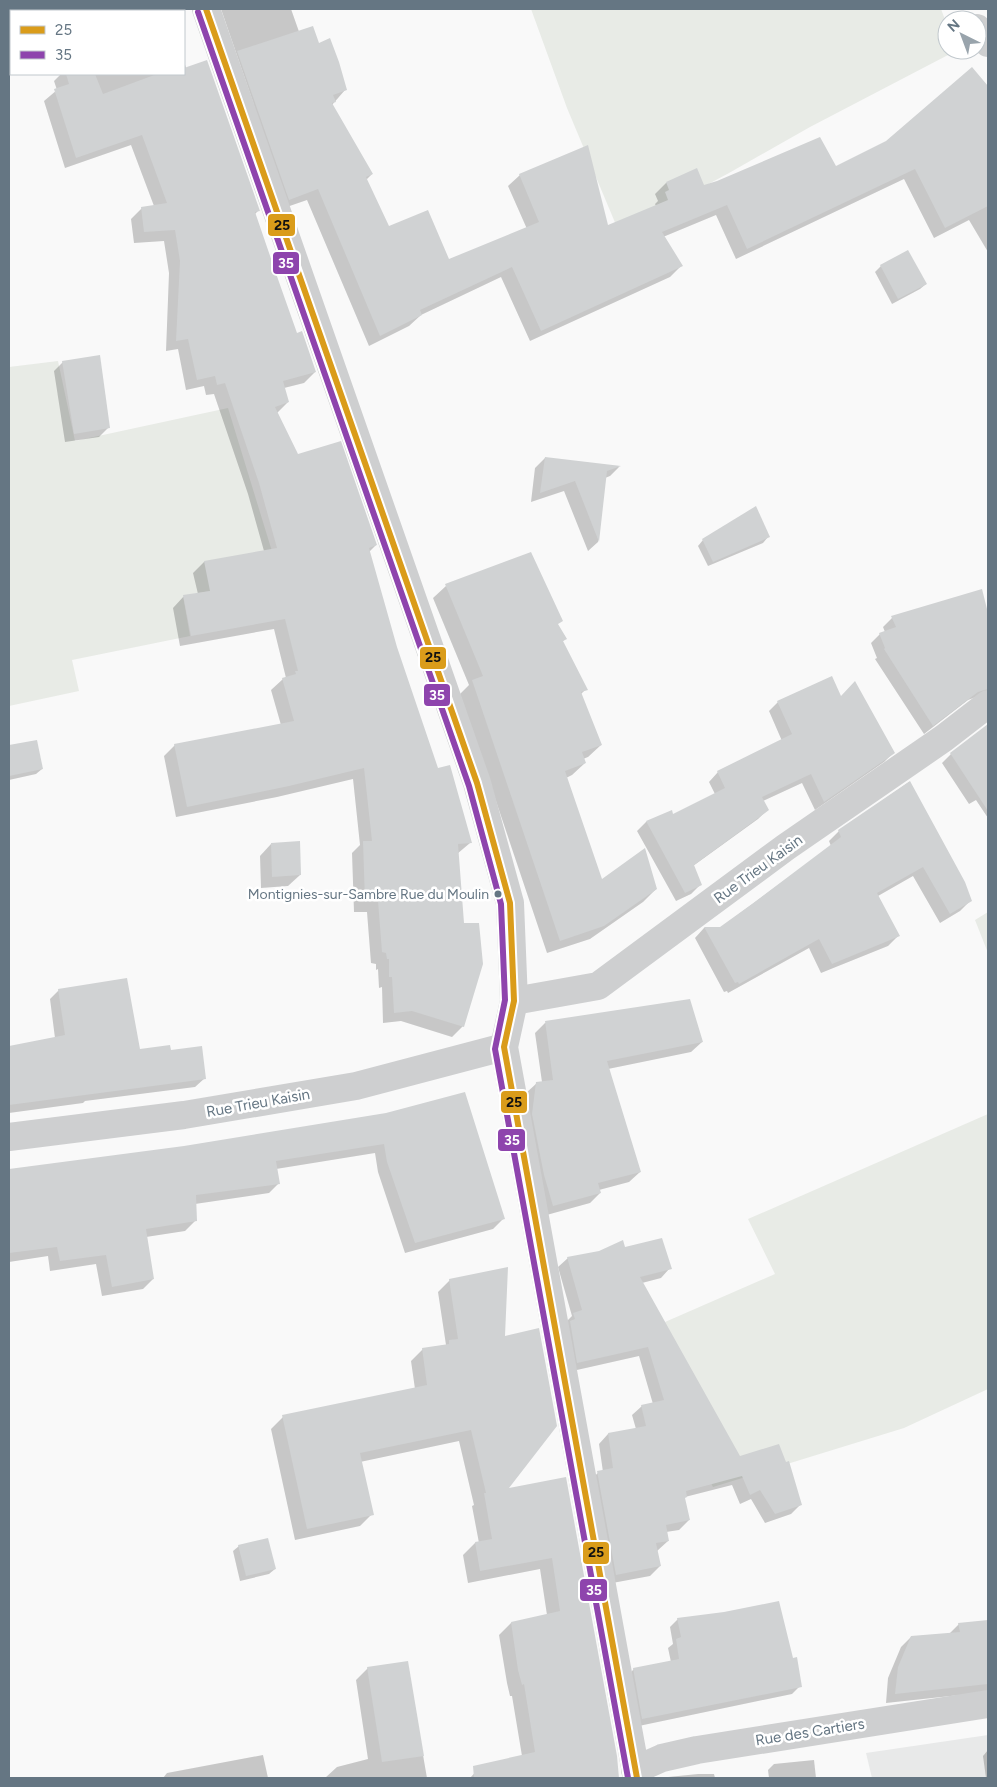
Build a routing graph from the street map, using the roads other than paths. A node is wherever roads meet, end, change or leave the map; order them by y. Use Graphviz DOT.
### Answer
graph roads {
  1 [pos="206,9"];
  2 [pos="988,704"];
  3 [pos="514,1001"];
  4 [pos="504,1047"];
  5 [pos="9,1137"];
  6 [pos="988,1704"];
  7 [pos="636,1774"];
  1 -- 3 [label="street"];
  2 -- 3 [label="street, Rue Trieu Kaisin"];
  3 -- 4 [label="street"];
  4 -- 5 [label="street, Rue Trieu Kaisin"];
  4 -- 7 [label="street"];
  6 -- 7 [label="street, Rue des Cartiers"];
}
